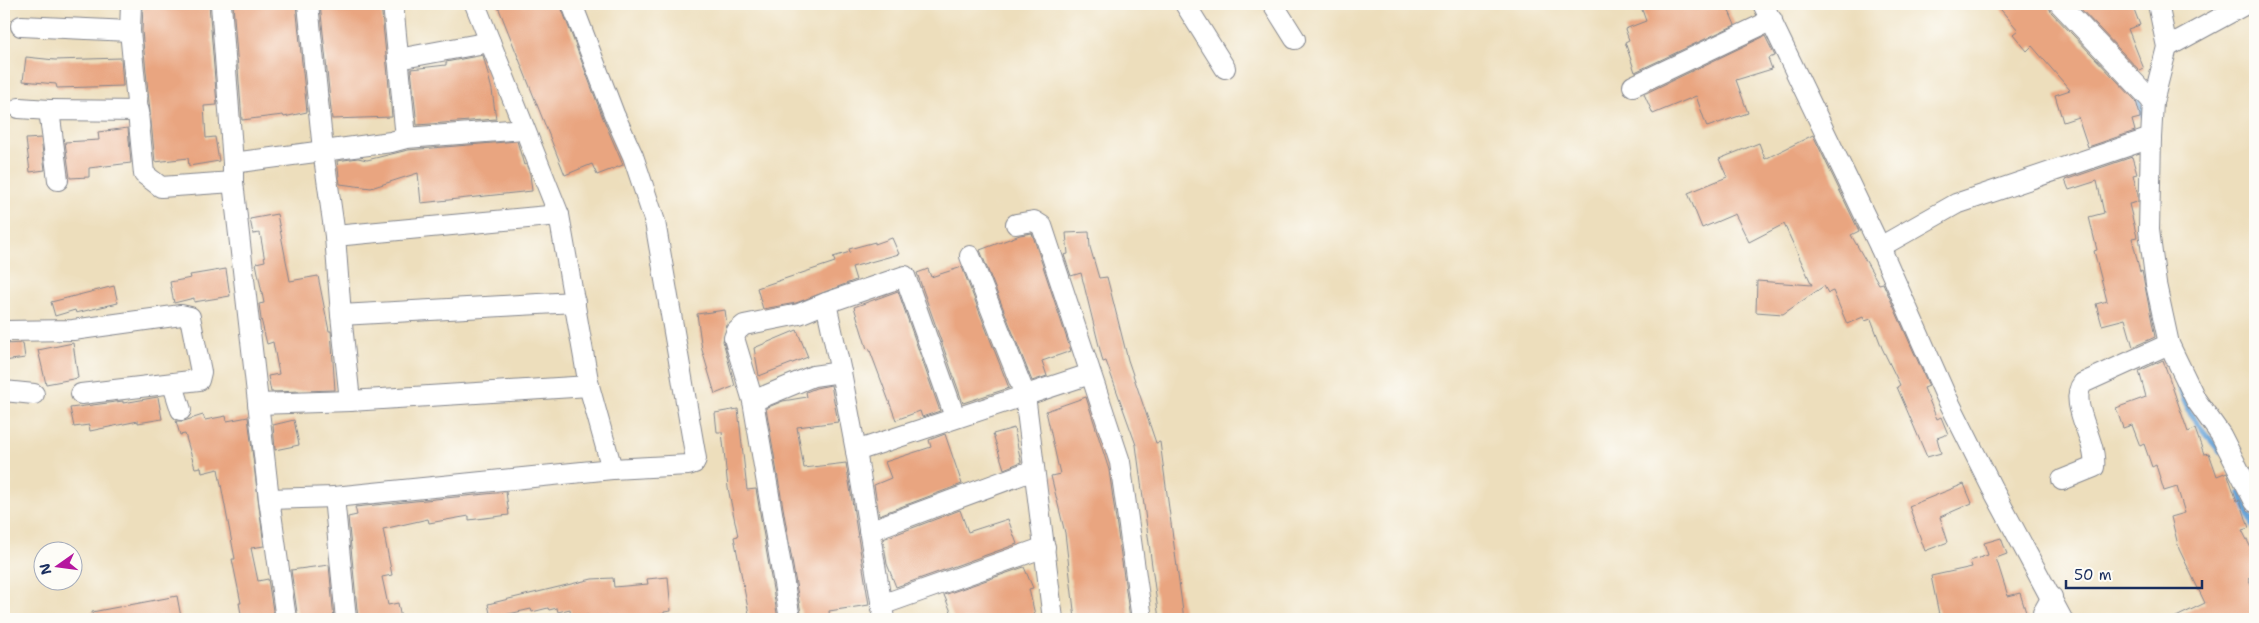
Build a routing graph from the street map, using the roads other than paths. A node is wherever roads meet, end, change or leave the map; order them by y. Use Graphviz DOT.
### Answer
graph roads {
  1 [pos="131,4"];
  2 [pos="221,4"];
  3 [pos="308,4"];
  4 [pos="393,4"];
  5 [pos="475,4"];
  6 [pos="572,4"];
  7 [pos="1184,4"];
  8 [pos="1273,4"];
  9 [pos="2060,4"];
  10 [pos="2158,4"];
  11 [pos="2246,4"];
  12 [pos="1768,12"];
  13 [pos="21,26"];
  14 [pos="130,31"];
  15 [pos="1295,39"];
  16 [pos="490,42"];
  17 [pos="2167,47"];
  18 [pos="398,59"];
  19 [pos="1225,68"];
  20 [pos="1633,86"];
  21 [pos="2153,102"];
  22 [pos="19,108"];
  23 [pos="49,110"];
  24 [pos="139,111"];
  25 [pos="524,128"];
  26 [pos="406,138"];
  27 [pos="2150,138"];
  28 [pos="323,150"];
  29 [pos="233,173"];
  30 [pos="58,180"];
  31 [pos="558,215"];
  32 [pos="1016,224"];
  33 [pos="335,236"];
  34 [pos="1880,247"];
  35 [pos="970,256"];
  36 [pos="575,302"];
  37 [pos="826,303"];
  38 [pos="341,315"];
  39 [pos="4,331"];
  40 [pos="2168,344"];
  41 [pos="841,372"];
  42 [pos="1090,374"];
  43 [pos="173,385"];
  44 [pos="588,386"];
  45 [pos="4,391"];
  46 [pos="34,394"];
  47 [pos="81,394"];
  48 [pos="1025,395"];
  49 [pos="350,401"];
  50 [pos="754,401"];
  51 [pos="258,404"];
  52 [pos="181,410"];
  53 [pos="955,418"];
  54 [pos="856,451"];
  55 [pos="612,469"];
  56 [pos="1034,470"];
  57 [pos="2062,480"];
  58 [pos="334,497"];
  59 [pos="270,499"];
  60 [pos="2255,502"];
  61 [pos="869,531"];
  62 [pos="1046,547"];
  63 [pos="2052,597"];
  64 [pos="883,612"];
  65 [pos="286,619"];
  66 [pos="346,619"];
  67 [pos="790,619"];
  68 [pos="1053,619"];
  69 [pos="1142,619"];
  70 [pos="2044,619"];
  71 [pos="2062,619"];
  1 -- 14 [label="street"];
  2 -- 29 [label="street"];
  3 -- 28 [label="street"];
  4 -- 18 [label="street"];
  5 -- 16 [label="street"];
  6 -- 55 [label="street"];
  7 -- 19 [label="street"];
  8 -- 15 [label="street"];
  9 -- 21 [label="street"];
  10 -- 17 [label="street"];
  11 -- 17 [label="street"];
  12 -- 20 [label="street"];
  12 -- 34 [label="street"];
  13 -- 14 [label="street"];
  14 -- 24 [label="street"];
  16 -- 18 [label="street"];
  16 -- 25 [label="street"];
  17 -- 21 [label="street"];
  18 -- 26 [label="street"];
  21 -- 27 [label="street"];
  22 -- 23 [label="street"];
  23 -- 24 [label="street"];
  23 -- 30 [label="street"];
  24 -- 29 [label="street"];
  25 -- 26 [label="street"];
  25 -- 31 [label="street"];
  26 -- 28 [label="street"];
  27 -- 34 [label="street"];
  27 -- 40 [label="street"];
  28 -- 29 [label="street"];
  28 -- 33 [label="street"];
  29 -- 51 [label="street"];
  31 -- 33 [label="street"];
  31 -- 36 [label="street"];
  32 -- 42 [label="street"];
  33 -- 38 [label="street"];
  34 -- 63 [label="street"];
  35 -- 48 [label="street"];
  36 -- 38 [label="street"];
  36 -- 44 [label="street"];
  37 -- 41 [label="street"];
  37 -- 50 [label="street"];
  37 -- 53 [label="street"];
  38 -- 49 [label="street"];
  39 -- 43 [label="street"];
  40 -- 57 [label="street"];
  40 -- 60 [label="street"];
  41 -- 50 [label="street"];
  41 -- 54 [label="street"];
  42 -- 48 [label="street"];
  42 -- 69 [label="street"];
  43 -- 47 [label="street"];
  43 -- 52 [label="street"];
  44 -- 49 [label="street"];
  44 -- 55 [label="street"];
  45 -- 46 [label="street"];
  48 -- 53 [label="street"];
  48 -- 56 [label="street"];
  49 -- 51 [label="street"];
  50 -- 67 [label="street"];
  51 -- 59 [label="street"];
  53 -- 54 [label="street"];
  54 -- 61 [label="street"];
  55 -- 58 [label="street"];
  56 -- 61 [label="street"];
  56 -- 62 [label="street"];
  58 -- 59 [label="street"];
  58 -- 66 [label="street"];
  59 -- 65 [label="street"];
  61 -- 64 [label="street"];
  62 -- 64 [label="street"];
  62 -- 68 [label="street"];
  63 -- 70 [label="street"];
  63 -- 71 [label="street"];
}
